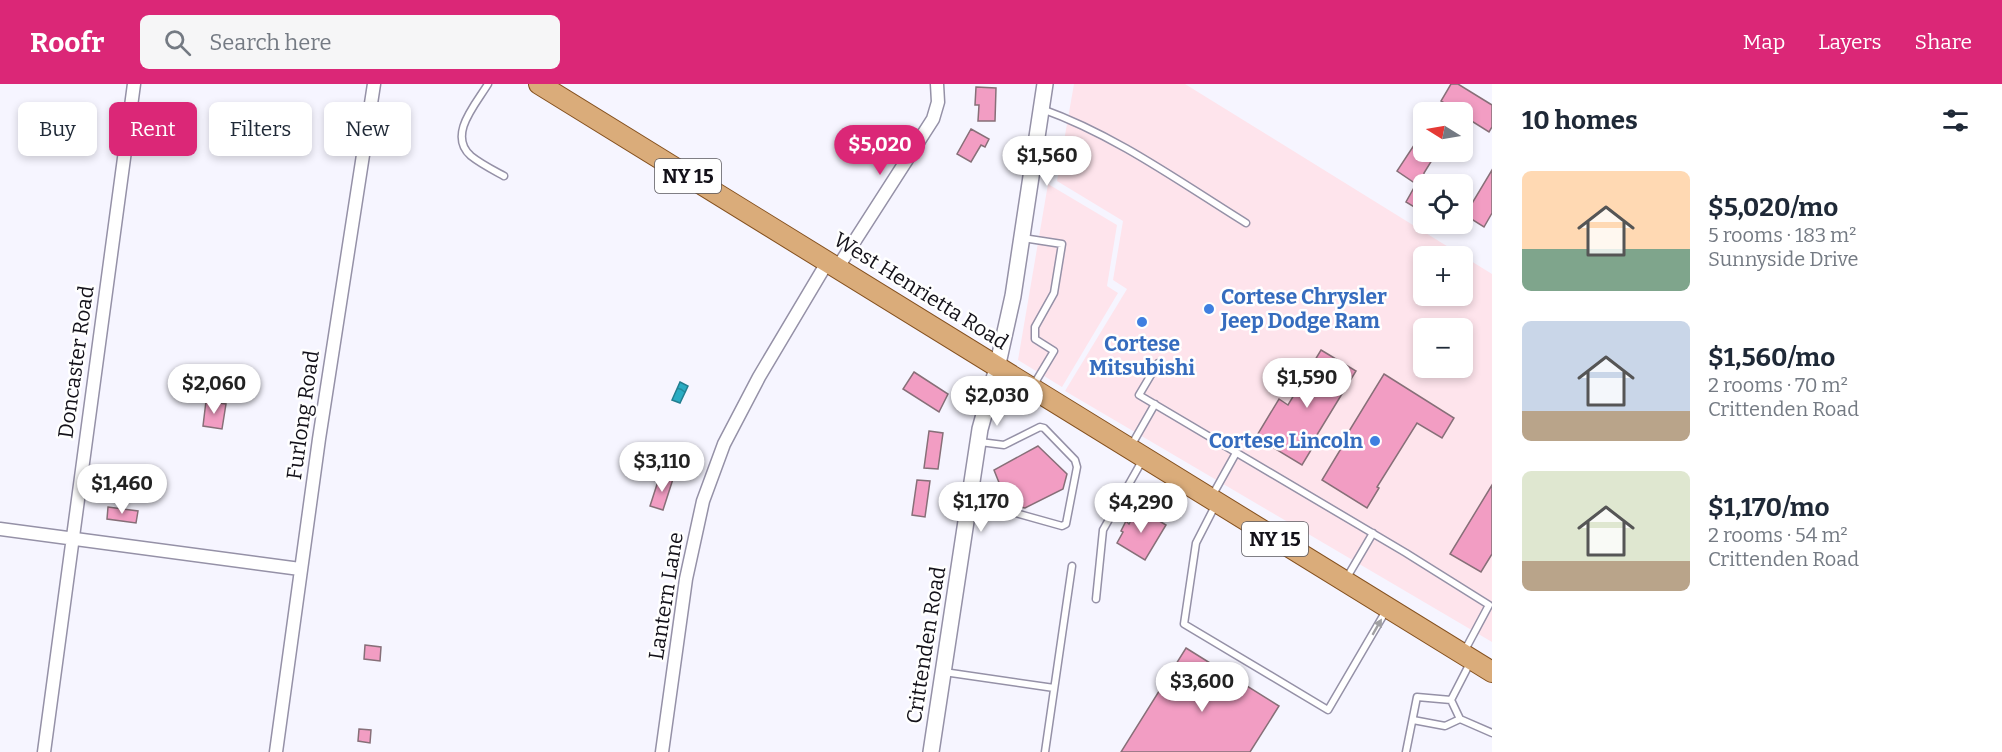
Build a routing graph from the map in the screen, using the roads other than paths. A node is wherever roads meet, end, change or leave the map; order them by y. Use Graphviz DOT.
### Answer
graph roads {
  1 [pos="134,84"];
  2 [pos="374,84"];
  3 [pos="488,84"];
  4 [pos="538,84"];
  5 [pos="937,84"];
  6 [pos="1045,84"];
  7 [pos="1042,109"];
  8 [pos="504,176"];
  9 [pos="1246,223"];
  10 [pos="1023,238"];
  11 [pos="833,264"];
  12 [pos="1158,363"];
  13 [pos="997,368"];
  14 [pos="1032,389"];
  15 [pos="1155,405"];
  16 [pos="978,442"];
  17 [pos="1236,453"];
  18 [pos="1137,454"];
  19 [pos="971,481"];
  20 [pos="1214,501"];
  21 [pos="0,529"];
  22 [pos="1373,533"];
  23 [pos="72,538"];
  24 [pos="1072,566"];
  25 [pos="300,569"];
  26 [pos="1345,581"];
  27 [pos="1096,599"];
  28 [pos="1388,608"];
  29 [pos="1485,614"];
  30 [pos="1492,618"];
  31 [pos="1468,657"];
  32 [pos="943,672"];
  33 [pos="1492,672"];
  34 [pos="1054,688"];
  35 [pos="1451,700"];
  36 [pos="1460,719"];
  37 [pos="1413,720"];
  38 [pos="1492,733"];
  39 [pos="44,752"];
  40 [pos="276,752"];
  41 [pos="662,752"];
  42 [pos="931,752"];
  43 [pos="1045,752"];
  44 [pos="1406,752"];
  1 -- 23 [label="street, Doncaster Road"];
  2 -- 25 [label="street, Furlong Road"];
  3 -- 8 [label="lane"];
  4 -- 11 [label="main road, West Henrietta Road / NY 15"];
  5 -- 11 [label="street, Lantern Lane"];
  6 -- 7 [label="street, Crittenden Road"];
  7 -- 9 [label="lane"];
  7 -- 10 [label="street, Crittenden Road"];
  10 -- 13 [label="street, Crittenden Road"];
  10 -- 14 [label="lane"];
  11 -- 13 [label="main road, West Henrietta Road / NY 15"];
  11 -- 41 [label="street, Lantern Lane"];
  12 -- 15 [label="lane"];
  13 -- 14 [label="main road, West Henrietta Road / NY 15"];
  13 -- 16 [label="street, Crittenden Road"];
  14 -- 18 [label="main road, West Henrietta Road / NY 15"];
  15 -- 17 [label="lane"];
  15 -- 18 [label="lane"];
  16 -- 19 [label="street, Crittenden Road"];
  16 -- 19 [label="lane"];
  17 -- 20 [label="lane"];
  17 -- 22 [label="lane"];
  18 -- 20 [label="main road, West Henrietta Road / NY 15"];
  18 -- 27 [label="lane"];
  19 -- 32 [label="street, Crittenden Road"];
  20 -- 26 [label="main road, West Henrietta Road / NY 15"];
  20 -- 28 [label="lane, one-way"];
  21 -- 23 [label="street"];
  22 -- 26 [label="lane"];
  22 -- 29 [label="lane"];
  23 -- 25 [label="street"];
  23 -- 39 [label="street, Doncaster Road"];
  24 -- 34 [label="lane"];
  25 -- 40 [label="street, Furlong Road"];
  26 -- 28 [label="main road, West Henrietta Road / NY 15"];
  28 -- 31 [label="main road, West Henrietta Road / NY 15"];
  29 -- 30 [label="lane"];
  29 -- 31 [label="lane"];
  31 -- 33 [label="main road, West Henrietta Road / NY 15"];
  31 -- 35 [label="lane"];
  32 -- 34 [label="lane"];
  32 -- 42 [label="street, Crittenden Road"];
  34 -- 43 [label="lane"];
  35 -- 36 [label="lane"];
  35 -- 37 [label="lane"];
  36 -- 37 [label="lane"];
  36 -- 38 [label="lane"];
  37 -- 44 [label="lane"];
}
